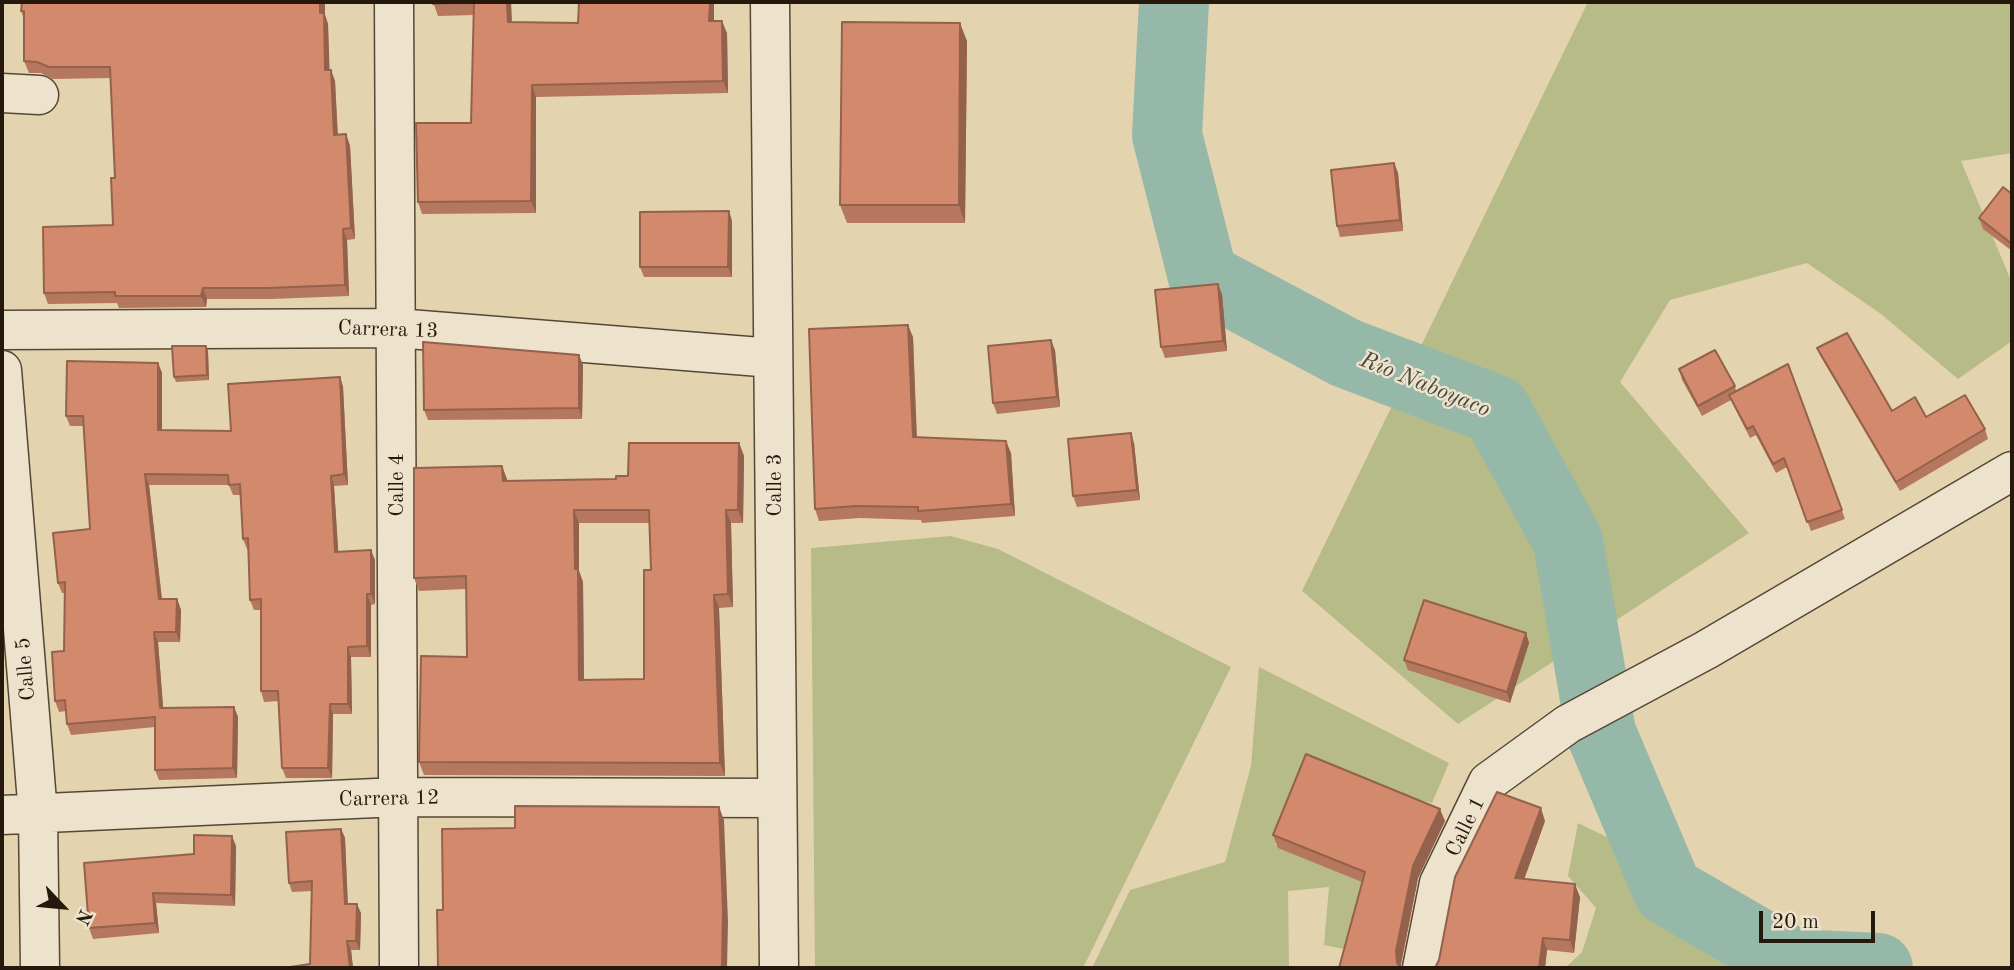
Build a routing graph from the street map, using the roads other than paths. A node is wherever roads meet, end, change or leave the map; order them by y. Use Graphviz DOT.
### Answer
graph roads {
  1 [pos="394,2"];
  2 [pos="770,2"];
  3 [pos="396,328"];
  4 [pos="2,330"];
  5 [pos="774,358"];
  6 [pos="2,370"];
  7 [pos="2012,471"];
  8 [pos="398,797"];
  9 [pos="777,798"];
  10 [pos="20,815"];
  11 [pos="40,968"];
  12 [pos="399,968"];
  13 [pos="779,968"];
  14 [pos="1422,968"];
  1 -- 3 [label="street, Calle 4"];
  2 -- 5 [label="street, Calle 3"];
  3 -- 4 [label="street, Carrera 13"];
  3 -- 5 [label="street, Carrera 13"];
  3 -- 8 [label="street, Calle 4"];
  5 -- 9 [label="street, Calle 3"];
  6 -- 10 [label="street, Calle 5"];
  7 -- 14 [label="street, Calle 1"];
  8 -- 9 [label="street, Carrera 12"];
  8 -- 10 [label="street, Carrera 12"];
  8 -- 12 [label="street, Calle 4"];
  9 -- 13 [label="street, Calle 3"];
  10 -- 11 [label="street, Calle 5"];
}
